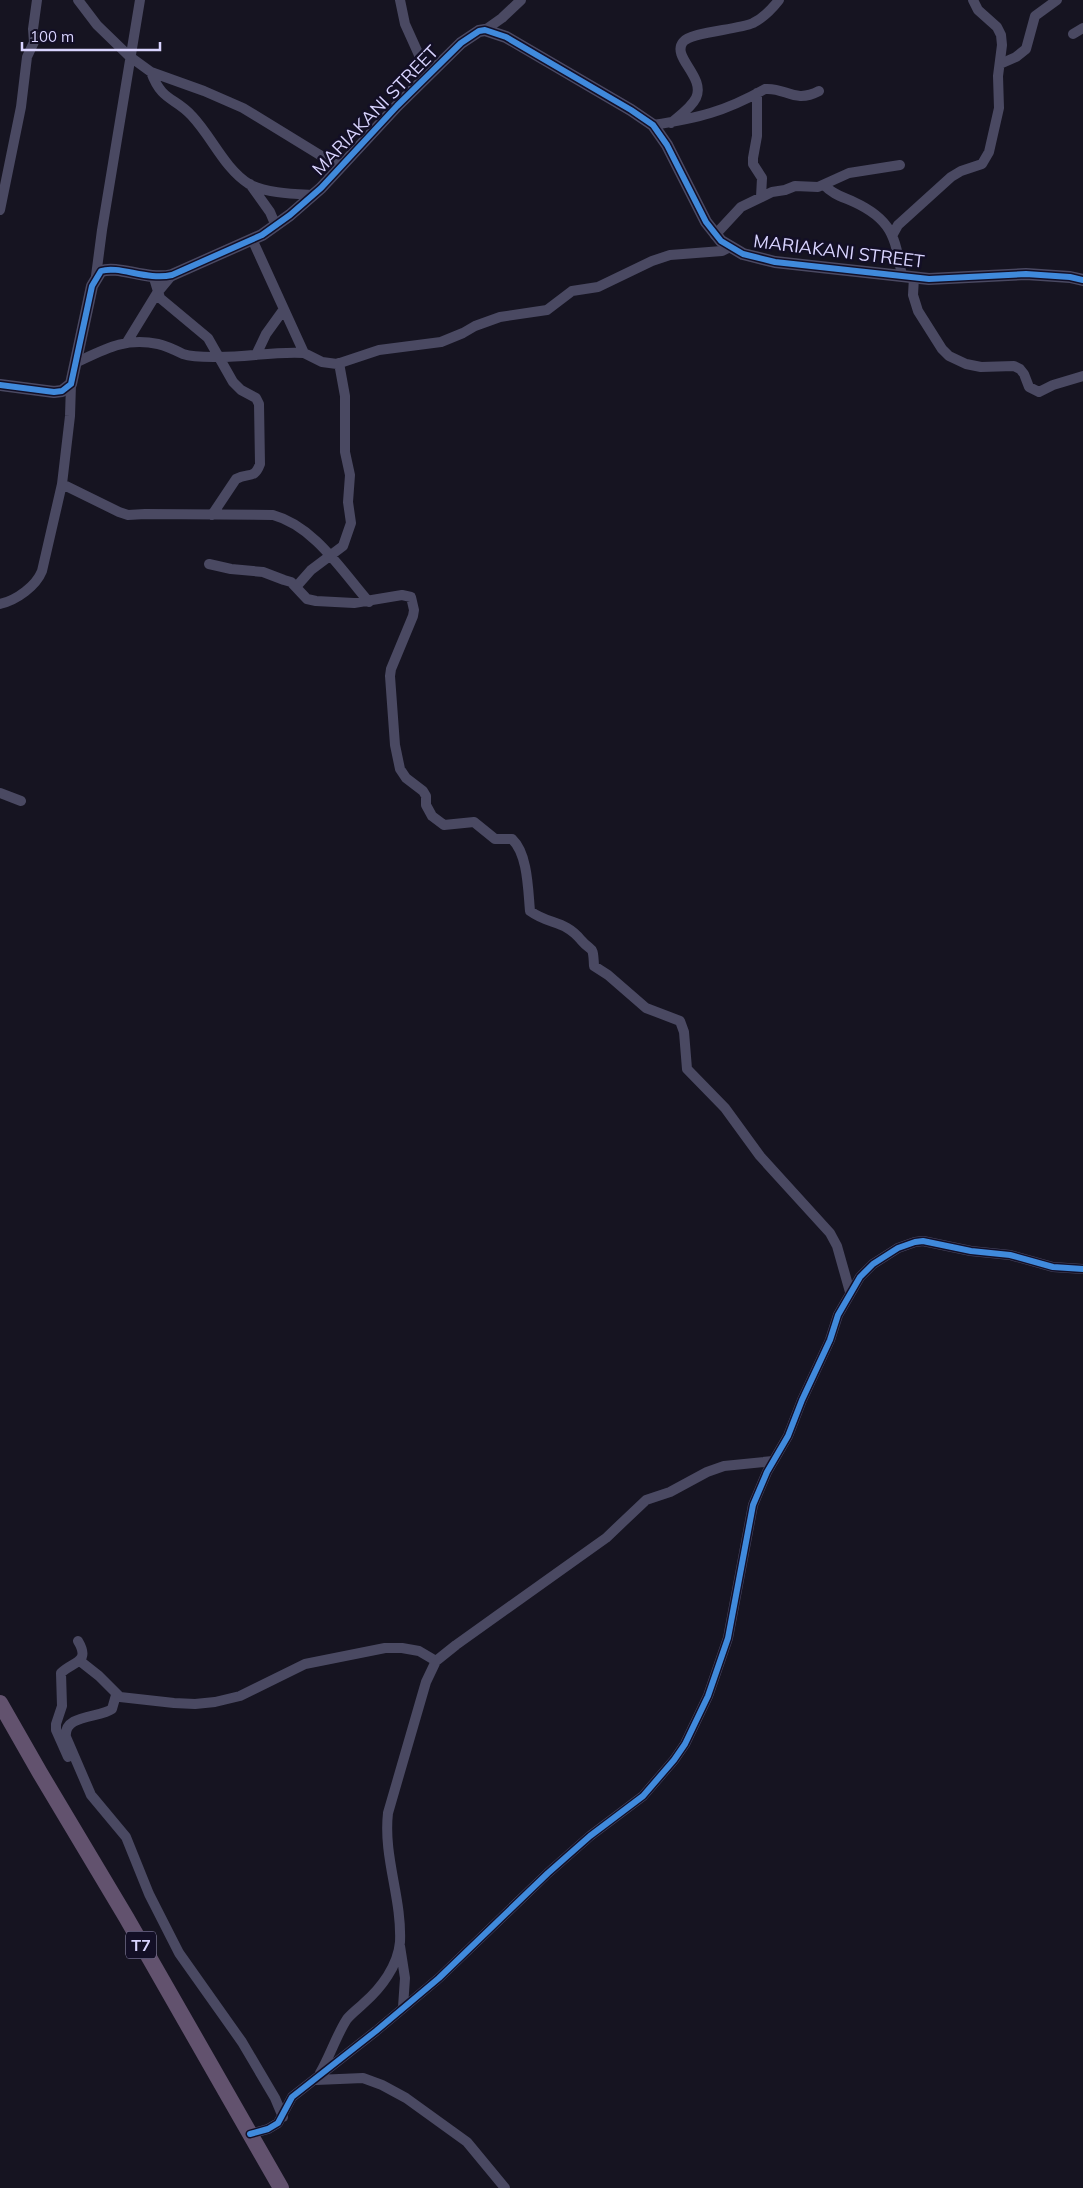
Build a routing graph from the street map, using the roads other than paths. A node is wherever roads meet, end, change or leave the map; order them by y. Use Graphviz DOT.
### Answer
graph roads {
  1 [pos="37,0"];
  2 [pos="78,0"];
  3 [pos="140,0"];
  4 [pos="400,0"];
  5 [pos="520,0"];
  6 [pos="779,0"];
  7 [pos="973,0"];
  8 [pos="1057,0"];
  9 [pos="1083,28"];
  10 [pos="485,30"];
  11 [pos="1073,34"];
  12 [pos="129,56"];
  13 [pos="1000,64"];
  14 [pos="151,72"];
  15 [pos="428,75"];
  16 [pos="819,91"];
  17 [pos="757,93"];
  18 [pos="671,123"];
  19 [pos="653,125"];
  20 [pos="344,163"];
  21 [pos="900,165"];
  22 [pos="249,184"];
  23 [pos="824,185"];
  24 [pos="314,195"];
  25 [pos="761,197"];
  26 [pos="0,210"];
  27 [pos="276,226"];
  28 [pos="893,234"];
  29 [pos="715,235"];
  30 [pos="252,239"];
  31 [pos="730,247"];
  32 [pos="172,275"];
  33 [pos="96,276"];
  34 [pos="908,277"];
  35 [pos="154,278"];
  36 [pos="1083,280"];
  37 [pos="157,293"];
  38 [pos="284,309"];
  39 [pos="127,342"];
  40 [pos="304,353"];
  41 [pos="256,355"];
  42 [pos="218,357"];
  43 [pos="75,363"];
  44 [pos="340,363"];
  45 [pos="1083,376"];
  46 [pos="71,384"];
  47 [pos="0,385"];
  48 [pos="62,484"];
  49 [pos="212,514"];
  50 [pos="330,556"];
  51 [pos="209,564"];
  52 [pos="296,587"];
  53 [pos="369,602"];
  54 [pos="0,604"];
  55 [pos="0,793"];
  56 [pos="21,801"];
  57 [pos="1083,1269"];
  58 [pos="850,1292"];
  59 [pos="773,1462"];
  60 [pos="78,1641"];
  61 [pos="80,1661"];
  62 [pos="436,1661"];
  63 [pos="116,1695"];
  64 [pos="0,1702"];
  65 [pos="92,1795"];
  66 [pos="400,1944"];
  67 [pos="403,2008"];
  68 [pos="315,2080"];
  69 [pos="283,2117"];
  70 [pos="250,2134"];
  71 [pos="280,2188"];
  72 [pos="505,2188"];
  1 -- 26 [label="street"];
  2 -- 12 [label="street"];
  3 -- 12 [label="street"];
  4 -- 15 [label="street"];
  5 -- 10 [label="street"];
  6 -- 18 [label="street"];
  7 -- 13 [label="street"];
  8 -- 13 [label="street"];
  9 -- 11 [label="street"];
  10 -- 15 [label="street, MARIAKANI STREET"];
  10 -- 19 [label="street, MARIAKANI STREET"];
  12 -- 14 [label="street"];
  12 -- 33 [label="street"];
  13 -- 28 [label="street"];
  14 -- 20 [label="street"];
  14 -- 22 [label="street"];
  15 -- 20 [label="street, MARIAKANI STREET"];
  16 -- 17 [label="street"];
  17 -- 18 [label="street"];
  17 -- 25 [label="street"];
  18 -- 19 [label="street"];
  19 -- 29 [label="street, MARIAKANI STREET"];
  20 -- 24 [label="street, MARIAKANI STREET"];
  21 -- 23 [label="street"];
  22 -- 24 [label="street"];
  22 -- 27 [label="street"];
  23 -- 25 [label="street"];
  23 -- 28 [label="street"];
  24 -- 27 [label="street, MARIAKANI STREET"];
  25 -- 29 [label="street"];
  27 -- 30 [label="street, MARIAKANI STREET"];
  28 -- 34 [label="street"];
  29 -- 31 [label="street, MARIAKANI STREET"];
  30 -- 32 [label="street, MARIAKANI STREET"];
  30 -- 38 [label="street"];
  31 -- 34 [label="street, MARIAKANI STREET"];
  31 -- 44 [label="street"];
  32 -- 35 [label="street, MARIAKANI STREET"];
  32 -- 37 [label="street"];
  33 -- 35 [label="street, MARIAKANI STREET"];
  33 -- 43 [label="street"];
  34 -- 36 [label="street, MARIAKANI STREET"];
  34 -- 45 [label="street"];
  35 -- 37 [label="street"];
  37 -- 39 [label="street"];
  37 -- 42 [label="street"];
  38 -- 40 [label="street"];
  38 -- 41 [label="street"];
  39 -- 42 [label="street"];
  39 -- 43 [label="street"];
  40 -- 41 [label="street"];
  40 -- 44 [label="street"];
  41 -- 42 [label="street"];
  42 -- 49 [label="street"];
  43 -- 46 [label="street"];
  44 -- 50 [label="street"];
  46 -- 47 [label="street"];
  46 -- 48 [label="street"];
  48 -- 49 [label="street"];
  48 -- 54 [label="street"];
  49 -- 50 [label="street"];
  50 -- 52 [label="street"];
  50 -- 53 [label="street"];
  51 -- 52 [label="street"];
  52 -- 53 [label="street"];
  53 -- 58 [label="street"];
  55 -- 56 [label="street"];
  57 -- 58 [label="street"];
  58 -- 59 [label="street"];
  59 -- 62 [label="street"];
  59 -- 67 [label="street"];
  60 -- 61 [label="street"];
  61 -- 63 [label="street"];
  61 -- 65 [label="street"];
  62 -- 63 [label="street"];
  62 -- 66 [label="street"];
  63 -- 65 [label="street"];
  64 -- 70 [label="highway, T7"];
  65 -- 69 [label="street"];
  66 -- 67 [label="street"];
  66 -- 68 [label="street"];
  67 -- 68 [label="street"];
  68 -- 69 [label="street"];
  68 -- 72 [label="street"];
  69 -- 70 [label="street"];
  70 -- 71 [label="highway, T7"];
}
